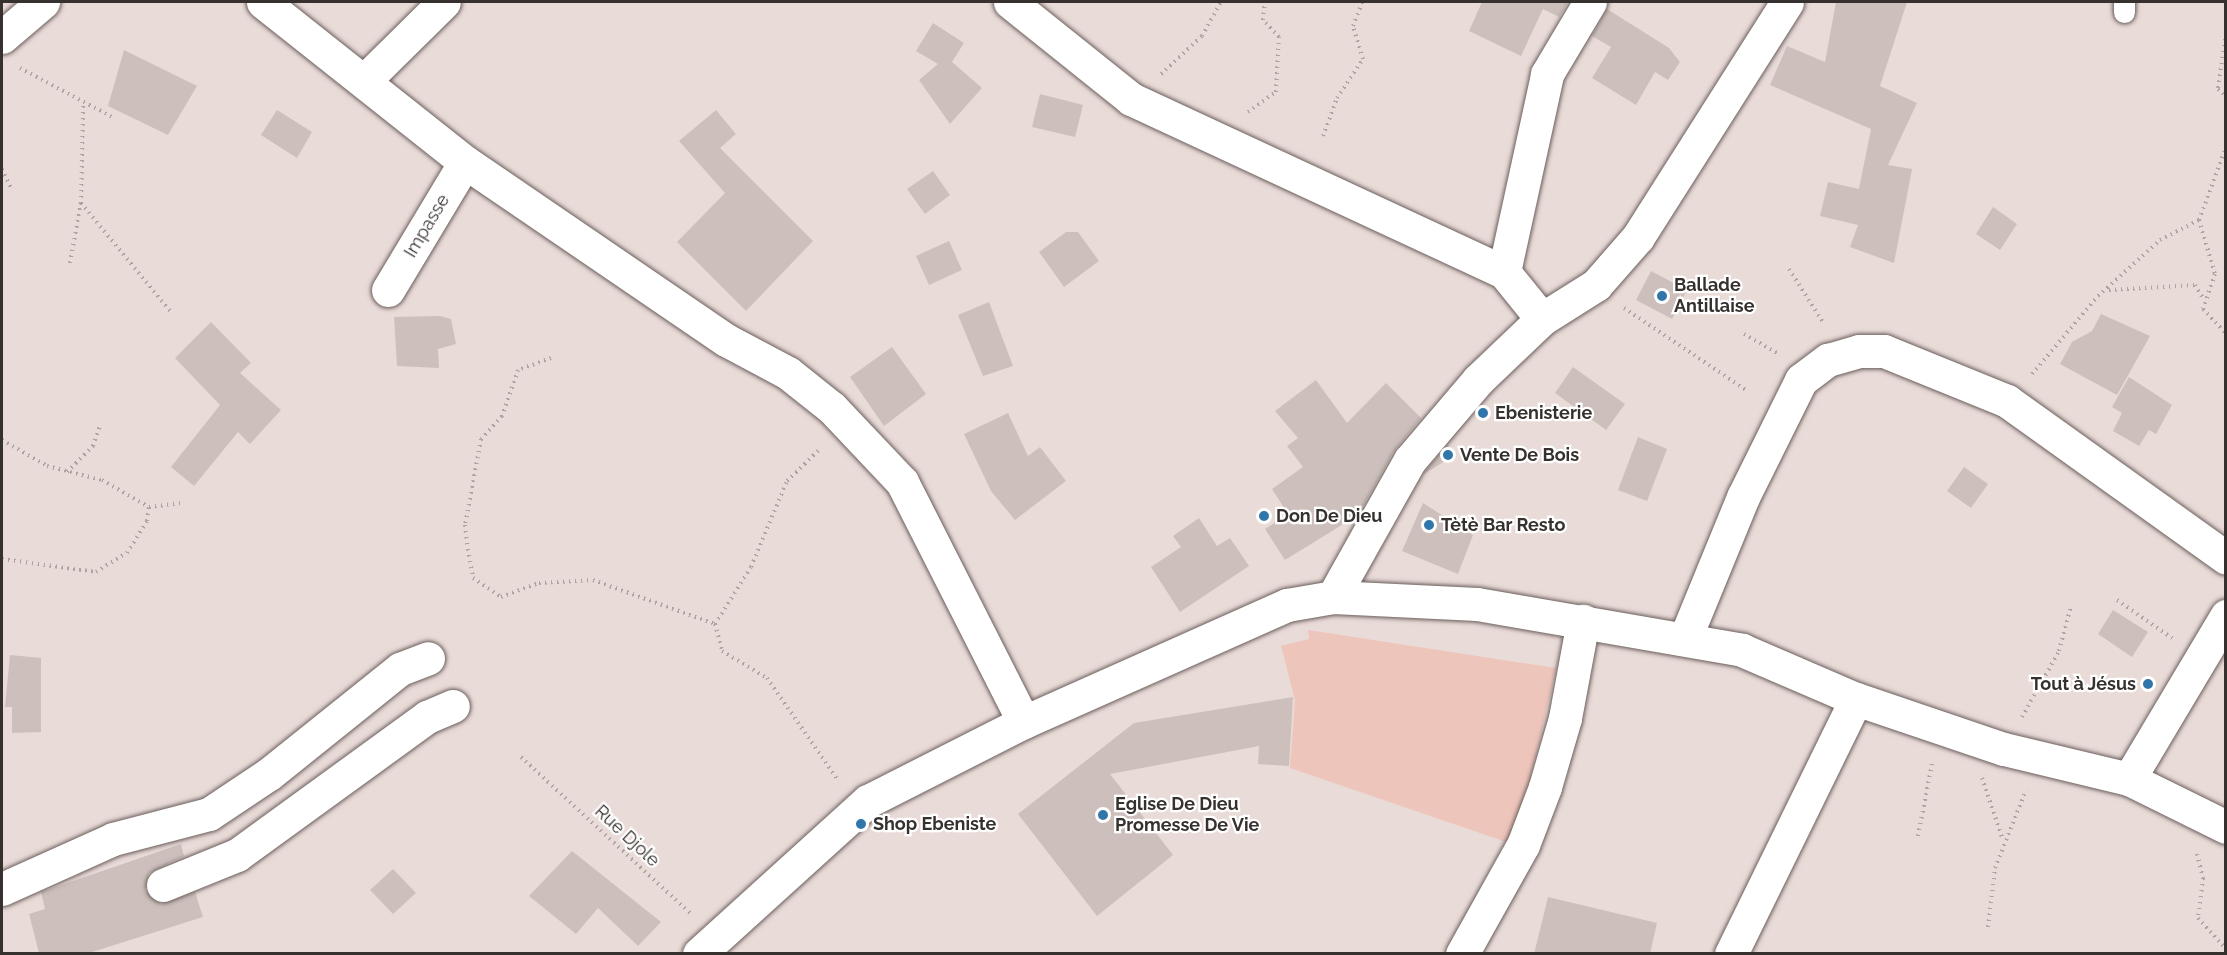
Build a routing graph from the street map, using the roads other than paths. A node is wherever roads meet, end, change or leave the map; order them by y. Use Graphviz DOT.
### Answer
graph roads {
  1 [pos="43,2"];
  2 [pos="263,2"];
  3 [pos="444,2"];
  4 [pos="1010,2"];
  5 [pos="1590,2"];
  6 [pos="1787,2"];
  7 [pos="7,50"];
  8 [pos="364,81"];
  9 [pos="465,162"];
  10 [pos="1504,272"];
  11 [pos="388,290"];
  12 [pos="1542,319"];
  13 [pos="2226,558"];
  14 [pos="1333,597"];
  15 [pos="2226,616"];
  16 [pos="1583,621"];
  17 [pos="1686,636"];
  18 [pos="428,658"];
  19 [pos="1856,699"];
  20 [pos="453,705"];
  21 [pos="1024,722"];
  22 [pos="2129,779"];
  23 [pos="2226,827"];
  24 [pos="163,885"];
  25 [pos="2,889"];
  26 [pos="707,944"];
  27 [pos="1462,954"];
  28 [pos="1731,954"];
  1 -- 7 [label="street"];
  2 -- 8 [label="street"];
  3 -- 8 [label="street"];
  4 -- 10 [label="street"];
  5 -- 10 [label="street"];
  6 -- 12 [label="street"];
  8 -- 9 [label="street"];
  9 -- 11 [label="street, Impasse"];
  9 -- 21 [label="street"];
  10 -- 12 [label="street"];
  12 -- 14 [label="street"];
  13 -- 17 [label="street"];
  14 -- 16 [label="street"];
  14 -- 21 [label="street"];
  15 -- 22 [label="street"];
  16 -- 17 [label="street"];
  16 -- 27 [label="street"];
  17 -- 19 [label="street"];
  18 -- 25 [label="street"];
  19 -- 22 [label="street"];
  19 -- 28 [label="street"];
  20 -- 24 [label="street"];
  21 -- 26 [label="street"];
  22 -- 23 [label="street"];
}
